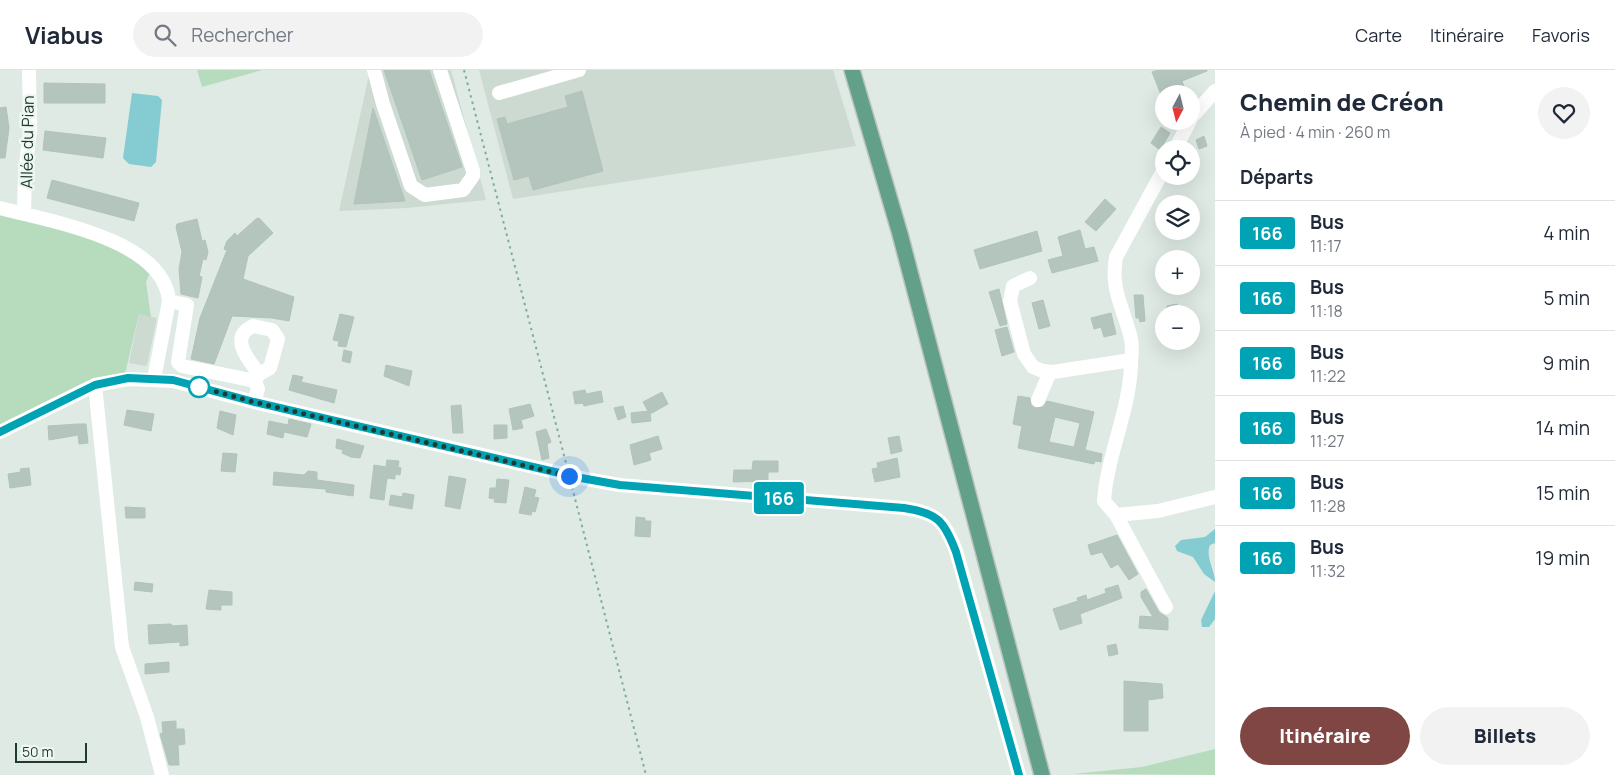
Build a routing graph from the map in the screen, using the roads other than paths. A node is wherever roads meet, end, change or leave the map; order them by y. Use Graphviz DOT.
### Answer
graph roads {
  1 [pos="29,70"];
  2 [pos="374,70"];
  3 [pos="440,70"];
  4 [pos="579,70"];
  5 [pos="852,70"];
  6 [pos="1215,91"];
  7 [pos="499,93"];
  8 [pos="1200,108"];
  9 [pos="1155,185"];
  10 [pos="0,208"];
  11 [pos="24,214"];
  12 [pos="1030,278"];
  13 [pos="169,300"];
  14 [pos="1131,360"];
  15 [pos="1050,372"];
  16 [pos="154,379"];
  17 [pos="95,385"];
  18 [pos="1038,400"];
  19 [pos="254,402"];
  20 [pos="0,432"];
  21 [pos="1215,497"];
  22 [pos="1116,515"];
  23 [pos="1166,607"];
  24 [pos="162,775"];
  25 [pos="1019,775"];
  26 [pos="1042,775"];
  1 -- 11 [label="street, Allée du Pian"];
  2 -- 3 [label="street"];
  4 -- 7 [label="street"];
  5 -- 26 [label="main road"];
  6 -- 8 [label="street"];
  9 -- 14 [label="street"];
  10 -- 11 [label="street"];
  11 -- 13 [label="street"];
  12 -- 15 [label="street"];
  13 -- 16 [label="street"];
  13 -- 19 [label="street"];
  14 -- 15 [label="street"];
  14 -- 22 [label="street"];
  15 -- 18 [label="street"];
  16 -- 17 [label="street"];
  16 -- 19 [label="street"];
  17 -- 20 [label="street"];
  17 -- 24 [label="street"];
  19 -- 25 [label="street"];
  21 -- 22 [label="street"];
  22 -- 23 [label="street"];
}
